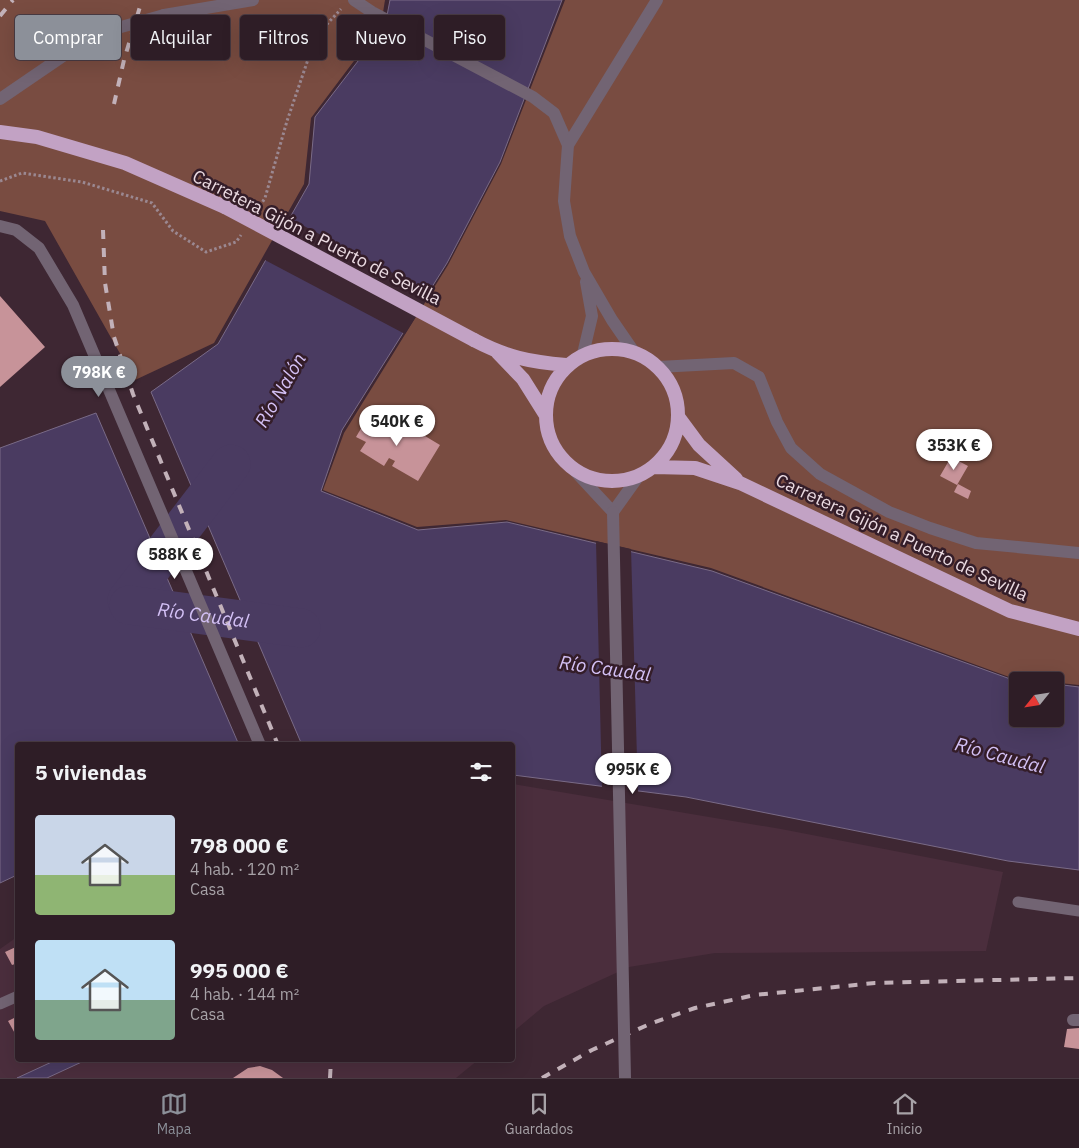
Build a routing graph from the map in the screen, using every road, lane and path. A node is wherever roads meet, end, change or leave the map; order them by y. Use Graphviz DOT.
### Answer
graph roads {
  1 [pos="253,0"];
  2 [pos="354,0"];
  3 [pos="657,0"];
  4 [pos="342,7"];
  5 [pos="0,100"];
  6 [pos="0,132"];
  7 [pos="568,145"];
  8 [pos="0,181"];
  9 [pos="255,213"];
  10 [pos="0,226"];
  11 [pos="246,228"];
  12 [pos="584,272"];
  13 [pos="497,352"];
  14 [pos="634,352"];
  15 [pos="583,354"];
  16 [pos="566,365"];
  17 [pos="658,367"];
  18 [pos="545,414"];
  19 [pos="679,418"];
  20 [pos="654,467"];
  21 [pos="573,469"];
  22 [pos="638,476"];
  23 [pos="740,483"];
  24 [pos="613,512"];
  25 [pos="1079,553"];
  26 [pos="1079,629"];
  27 [pos="259,742"];
  28 [pos="1018,902"];
  29 [pos="1079,911"];
  30 [pos="15,997"];
  31 [pos="0,1004"];
  32 [pos="626,1078"];
  1 -- 5 [label="street, bridge"];
  2 -- 7 [label="street"];
  3 -- 7 [label="street"];
  4 -- 9 [label="path"];
  6 -- 13 [label="highway, Carretera Gijón a Puerto de Sevilla, bridge"];
  7 -- 12 [label="street"];
  8 -- 11 [label="path"];
  10 -- 27 [label="street"];
  12 -- 14 [label="street"];
  12 -- 15 [label="street"];
  13 -- 16 [label="highway, Carretera Gijón a Puerto de Sevilla"];
  13 -- 18 [label="highway, Carretera Gijón a Puerto de Sevilla"];
  14 -- 15 [label="highway"];
  14 -- 17 [label="highway"];
  15 -- 16 [label="highway"];
  16 -- 18 [label="highway"];
  17 -- 19 [label="highway"];
  17 -- 25 [label="street"];
  18 -- 21 [label="highway"];
  19 -- 20 [label="highway"];
  19 -- 23 [label="highway, Carretera Gijón a Puerto de Sevilla"];
  20 -- 22 [label="highway"];
  20 -- 23 [label="highway, Carretera Gijón a Puerto de Sevilla"];
  21 -- 22 [label="highway"];
  21 -- 24 [label="street"];
  22 -- 24 [label="street"];
  23 -- 26 [label="highway, Carretera Gijón a Puerto de Sevilla"];
  24 -- 32 [label="street, bridge"];
  28 -- 29 [label="lane"];
  30 -- 31 [label="lane"];
}
